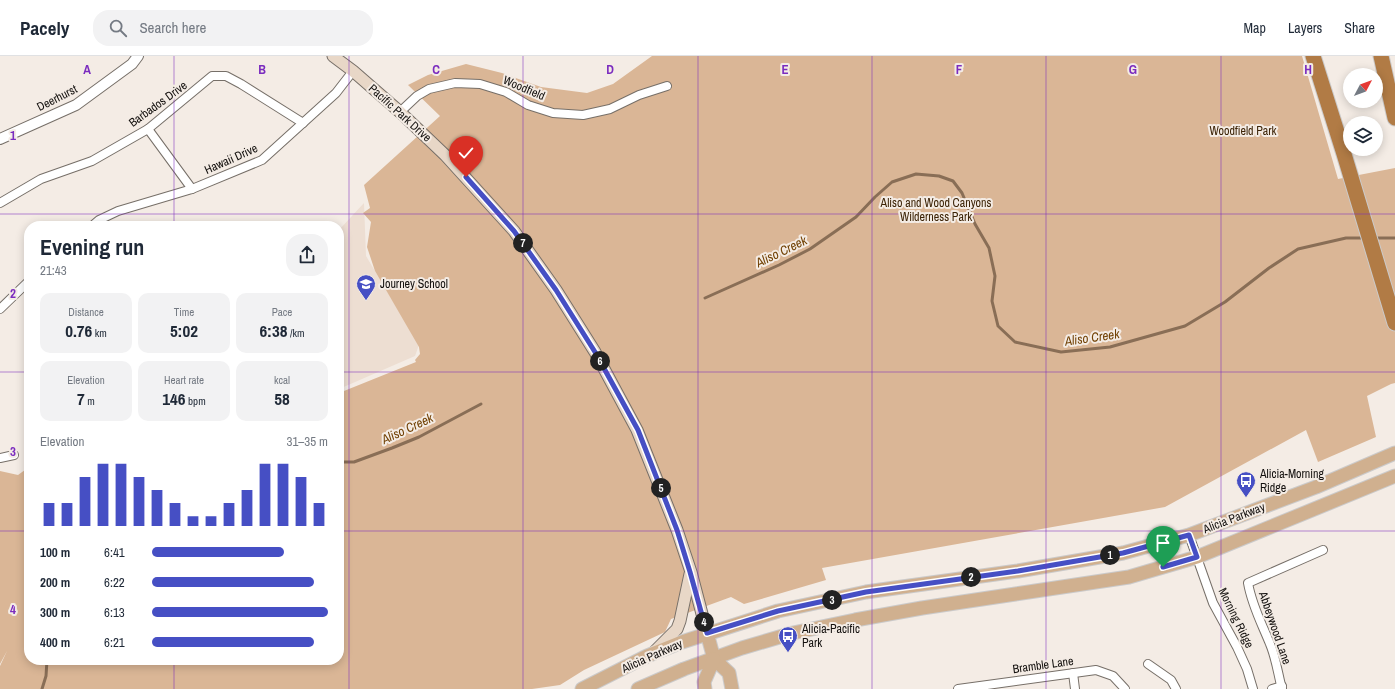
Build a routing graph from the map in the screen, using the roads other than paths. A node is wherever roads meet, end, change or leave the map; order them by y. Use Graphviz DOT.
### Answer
graph roads {
  1 [pos="138,56"];
  2 [pos="333,56"];
  3 [pos="1313,56"];
  4 [pos="1321,56"];
  5 [pos="1381,56"];
  6 [pos="353,71"];
  7 [pos="667,86"];
  8 [pos="400,112"];
  9 [pos="1395,118"];
  10 [pos="303,123"];
  11 [pos="148,129"];
  12 [pos="0,139"];
  13 [pos="1343,150"];
  14 [pos="1343,151"];
  15 [pos="1345,156"];
  16 [pos="192,189"];
  17 [pos="0,203"];
  18 [pos="99,221"];
  19 [pos="24,286"];
  20 [pos="0,309"];
  21 [pos="1395,323"];
  22 [pos="1393,454"];
  23 [pos="14,455"];
  24 [pos="0,458"];
  25 [pos="1395,476"];
  26 [pos="1189,535"];
  27 [pos="1323,550"];
  28 [pos="1197,557"];
  29 [pos="690,572"];
  30 [pos="707,633"];
  31 [pos="650,655"];
  32 [pos="714,659"];
  33 [pos="1148,664"];
  34 [pos="1073,673"];
  35 [pos="1282,688"];
  36 [pos="582,689"];
  37 [pos="638,689"];
  38 [pos="705,689"];
  39 [pos="732,689"];
  40 [pos="958,689"];
  41 [pos="1074,689"];
  42 [pos="1125,689"];
  43 [pos="1176,689"];
  44 [pos="1253,689"];
  45 [pos="1272,689"];
  1 -- 12 [label="street, Deerhurst"];
  2 -- 6 [label="main road, Pacific Park Drive"];
  3 -- 14 [label="highway"];
  4 -- 13 [label="highway"];
  5 -- 9 [label="highway"];
  6 -- 8 [label="main road, Pacific Park Drive"];
  6 -- 10 [label="street, Hawaii Drive"];
  7 -- 8 [label="street, Woodfield"];
  8 -- 29 [label="main road, Pacific Park Drive"];
  10 -- 11 [label="street, Barbados Drive"];
  10 -- 16 [label="street, Hawaii Drive"];
  11 -- 16 [label="street"];
  11 -- 17 [label="street, Barbados Drive"];
  15 -- 21 [label="highway"];
  16 -- 18 [label="street, Hawaii Drive"];
  19 -- 20 [label="street"];
  22 -- 26 [label="main road, Alicia Parkway"];
  23 -- 24 [label="street"];
  25 -- 28 [label="main road, Alicia Parkway"];
  26 -- 28 [label="street, Morning Ridge"];
  26 -- 30 [label="main road, Alicia Parkway"];
  27 -- 35 [label="street, Abbeywood Lane"];
  28 -- 32 [label="main road, Alicia Parkway"];
  28 -- 44 [label="street, Morning Ridge"];
  29 -- 30 [label="main road, Pacific Park Drive"];
  29 -- 31 [label="main road"];
  30 -- 31 [label="main road, Alicia Parkway"];
  30 -- 32 [label="main road, Pacific Park Drive"];
  31 -- 36 [label="main road, Alicia Parkway"];
  32 -- 37 [label="main road, Alicia Parkway"];
  32 -- 38 [label="main road"];
  32 -- 39 [label="main road, Pacific Park Drive"];
  33 -- 43 [label="street"];
  34 -- 40 [label="street, Bramble Lane"];
  34 -- 41 [label="street"];
  34 -- 42 [label="street, Bramble Lane"];
  35 -- 45 [label="street"];
}
